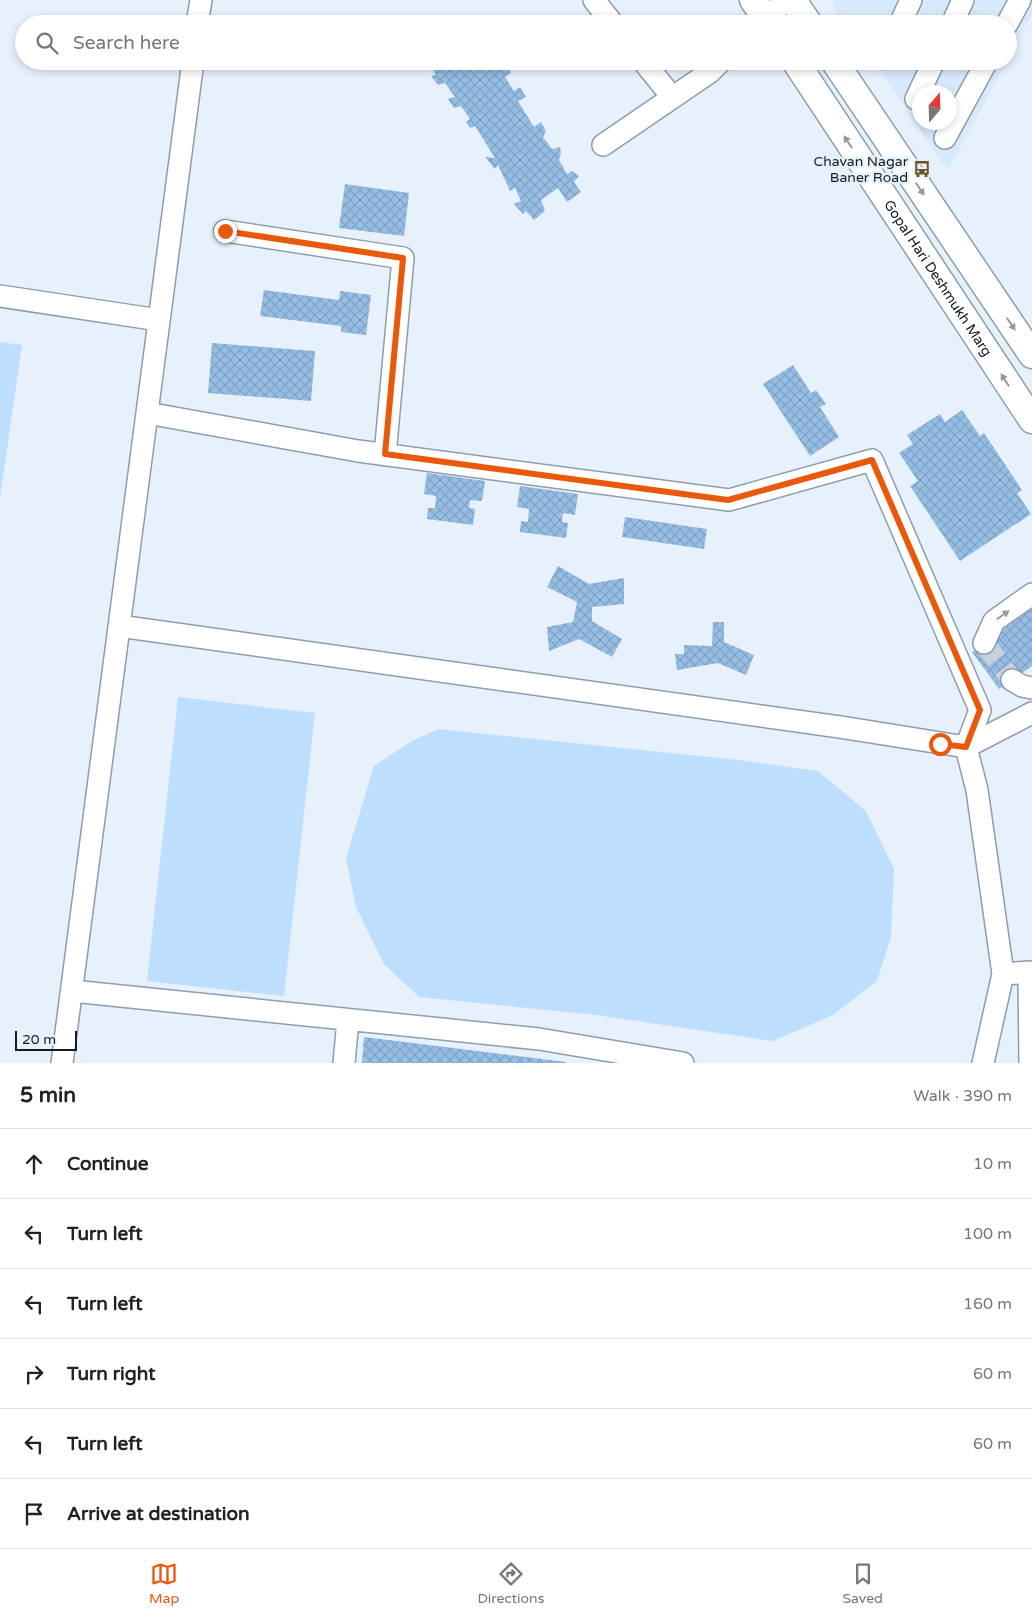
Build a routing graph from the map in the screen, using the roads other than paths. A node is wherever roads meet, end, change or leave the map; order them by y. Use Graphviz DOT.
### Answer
graph roads {
  1 [pos="200,0"];
  2 [pos="594,0"];
  3 [pos="786,0"];
  4 [pos="793,0"];
  5 [pos="911,0"];
  6 [pos="963,0"];
  7 [pos="1020,0"];
  8 [pos="199,15"];
  9 [pos="606,15"];
  10 [pos="764,15"];
  11 [pos="803,15"];
  12 [pos="904,15"];
  13 [pos="956,15"];
  14 [pos="1012,15"];
  15 [pos="192,70"];
  16 [pos="650,70"];
  17 [pos="712,70"];
  18 [pos="801,70"];
  19 [pos="840,70"];
  20 [pos="930,70"];
  21 [pos="982,70"];
  22 [pos="923,85"];
  23 [pos="672,98"];
  24 [pos="945,138"];
  25 [pos="602,145"];
  26 [pos="225,231"];
  27 [pos="0,296"];
  28 [pos="159,320"];
  29 [pos="1032,356"];
  30 [pos="147,413"];
  31 [pos="1032,420"];
  32 [pos="385,454"];
  33 [pos="1032,594"];
  34 [pos="119,626"];
  35 [pos="984,643"];
  36 [pos="1032,713"];
  37 [pos="966,747"];
  38 [pos="1003,974"];
  39 [pos="72,990"];
  40 [pos="348,1020"];
  41 [pos="62,1063"];
  42 [pos="344,1063"];
  43 [pos="683,1063"];
  44 [pos="983,1063"];
  45 [pos="1030,1063"];
  1 -- 8 [label="street"];
  2 -- 9 [label="street"];
  3 -- 10 [label="street"];
  4 -- 11 [label="main road"];
  5 -- 12 [label="street"];
  6 -- 13 [label="street"];
  7 -- 14 [label="street"];
  15 -- 28 [label="street"];
  16 -- 23 [label="street"];
  17 -- 23 [label="street"];
  31 -- 18 [label="main road, Gopal Hari Deshmukh Marg, one-way"];
  19 -- 29 [label="main road, one-way"];
  20 -- 22 [label="street"];
  21 -- 24 [label="street"];
  23 -- 25 [label="street"];
  26 -- 32 [label="street"];
  27 -- 28 [label="street"];
  28 -- 30 [label="street"];
  30 -- 32 [label="street"];
  30 -- 34 [label="street"];
  32 -- 37 [label="street"];
  35 -- 33 [label="street, one-way"];
  34 -- 37 [label="street"];
  34 -- 39 [label="street"];
  36 -- 37 [label="street"];
  37 -- 38 [label="street"];
  38 -- 44 [label="street"];
  38 -- 45 [label="street"];
  39 -- 40 [label="street"];
  39 -- 41 [label="street"];
  40 -- 42 [label="street"];
  40 -- 43 [label="street"];
}
